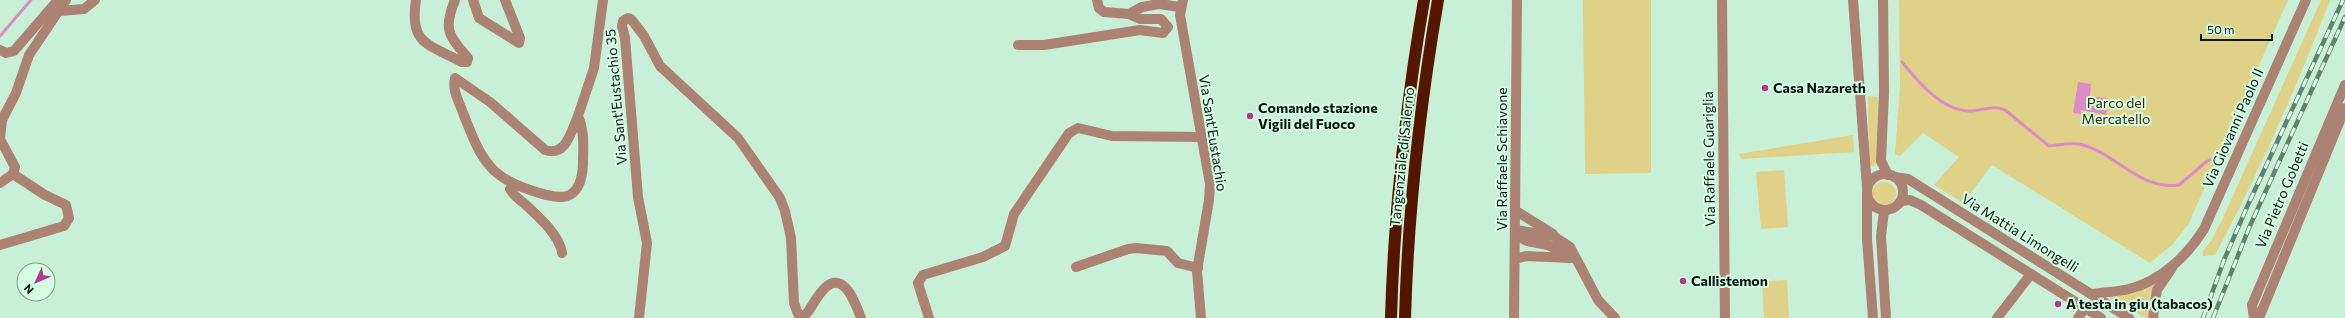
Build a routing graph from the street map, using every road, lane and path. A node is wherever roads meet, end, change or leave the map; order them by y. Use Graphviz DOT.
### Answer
graph roads {
  1 [pos="58,0"];
  2 [pos="66,0"];
  3 [pos="95,0"];
  4 [pos="416,0"];
  5 [pos="455,0"];
  6 [pos="473,0"];
  7 [pos="505,0"];
  8 [pos="603,0"];
  9 [pos="1097,0"];
  10 [pos="1424,0"];
  11 [pos="1438,0"];
  12 [pos="1517,0"];
  13 [pos="1722,0"];
  14 [pos="1853,0"];
  15 [pos="1883,0"];
  16 [pos="2306,0"];
  17 [pos="1181,4"];
  18 [pos="60,11"];
  19 [pos="1129,14"];
  20 [pos="1018,45"];
  21 [pos="3,52"];
  22 [pos="2345,85"];
  23 [pos="2345,108"];
  24 [pos="578,116"];
  25 [pos="1201,137"];
  26 [pos="13,174"];
  27 [pos="1891,176"];
  28 [pos="0,183"];
  29 [pos="512,183"];
  30 [pos="1867,192"];
  31 [pos="1901,201"];
  32 [pos="1516,211"];
  33 [pos="1884,211"];
  34 [pos="2290,212"];
  35 [pos="2301,217"];
  36 [pos="1516,233"];
  37 [pos="1564,242"];
  38 [pos="0,245"];
  39 [pos="562,253"];
  40 [pos="1576,258"];
  41 [pos="1515,260"];
  42 [pos="2177,262"];
  43 [pos="1076,267"];
  44 [pos="1198,268"];
  45 [pos="2031,274"];
  46 [pos="2092,294"];
  47 [pos="2085,308"];
  48 [pos="639,318"];
  49 [pos="861,318"];
  50 [pos="928,318"];
  51 [pos="1201,318"];
  52 [pos="1392,318"];
  53 [pos="1405,318"];
  54 [pos="1514,318"];
  55 [pos="1616,318"];
  56 [pos="1725,318"];
  57 [pos="1873,318"];
  58 [pos="1886,318"];
  59 [pos="1997,318"];
  60 [pos="2078,318"];
  61 [pos="2102,318"];
  62 [pos="2129,318"];
  63 [pos="2153,318"];
  64 [pos="2254,318"];
  65 [pos="2259,318"];
  1 -- 21 [label="street"];
  2 -- 18 [label="street"];
  3 -- 18 [label="street"];
  4 -- 5 [label="street"];
  6 -- 7 [label="street"];
  8 -- 24 [label="street"];
  9 -- 19 [label="street"];
  10 -- 52 [label="highway, Tangenziale di Salerno"];
  11 -- 53 [label="highway, Tangenziale di Salerno"];
  12 -- 32 [label="street, Via Raffaele Schiavone"];
  13 -- 56 [label="street, Via Raffaele Guariglia"];
  14 -- 30 [label="street"];
  15 -- 27 [label="street"];
  16 -- 42 [label="street, Via Giovanni Paolo II"];
  17 -- 19 [label="street"];
  17 -- 25 [label="street, Via Sant'Eustachio"];
  18 -- 26 [label="street"];
  19 -- 20 [label="street"];
  22 -- 34 [label="street, Via Pietro Gobetti"];
  23 -- 35 [label="street, Via Pietro Gobetti"];
  24 -- 29 [label="street"];
  24 -- 29 [label="street"];
  25 -- 44 [label="street, Via Sant'Eustachio"];
  25 -- 50 [label="street"];
  26 -- 28 [label="street"];
  26 -- 38 [label="street"];
  27 -- 30 [label="street"];
  27 -- 31 [label="street"];
  27 -- 46 [label="street, Via Mattia Limongelli"];
  29 -- 39 [label="street"];
  30 -- 33 [label="street"];
  30 -- 57 [label="street"];
  31 -- 33 [label="street"];
  31 -- 45 [label="street, Via Mattia Limongelli"];
  32 -- 36 [label="street, Via Raffaele Schiavone"];
  32 -- 37 [label="street"];
  33 -- 58 [label="street"];
  34 -- 35 [label="street"];
  34 -- 64 [label="street, Via Pietro Gobetti"];
  35 -- 65 [label="street, Via Pietro Gobetti"];
  36 -- 37 [label="street"];
  36 -- 40 [label="street"];
  36 -- 41 [label="street, Via Raffaele Schiavone"];
  37 -- 40 [label="street"];
  40 -- 41 [label="street"];
  40 -- 55 [label="street"];
  41 -- 54 [label="street, Via Raffaele Schiavone"];
  42 -- 46 [label="street, Via Giovanni Paolo II"];
  42 -- 63 [label="street, Via Giovanni Paolo II"];
  43 -- 44 [label="street"];
  44 -- 51 [label="street, Via Sant'Eustachio"];
  45 -- 47 [label="street, Via Mattia Limongelli"];
  45 -- 59 [label="street"];
  46 -- 62 [label="street, Via Mattia Limongelli"];
  47 -- 60 [label="street"];
  47 -- 61 [label="street, Via Mattia Limongelli"];
  48 -- 49 [label="street, Via Sant'Eustachio 35"];
}
